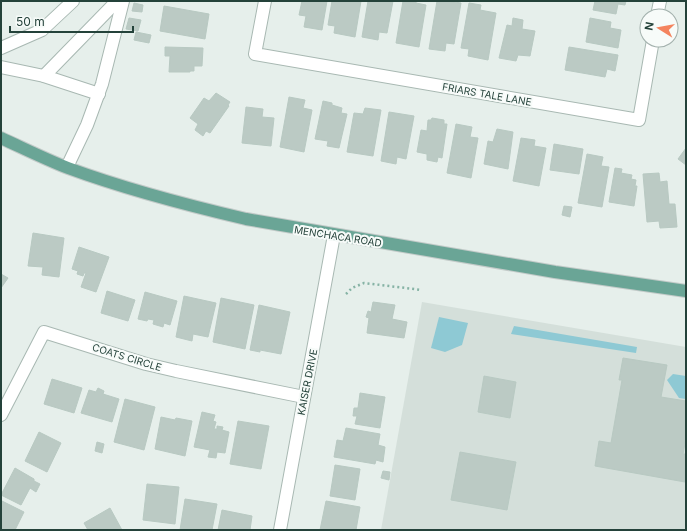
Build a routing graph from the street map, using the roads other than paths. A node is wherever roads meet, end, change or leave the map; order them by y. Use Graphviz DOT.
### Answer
graph roads {
  1 [pos="73,1"];
  2 [pos="117,1"];
  3 [pos="123,1"];
  4 [pos="265,1"];
  5 [pos="1,48"];
  6 [pos="652,48"];
  7 [pos="1,67"];
  8 [pos="44,76"];
  9 [pos="99,94"];
  10 [pos="1,138"];
  11 [pos="67,167"];
  12 [pos="334,235"];
  13 [pos="686,291"];
  14 [pos="304,397"];
  15 [pos="1,415"];
  16 [pos="280,530"];
  1 -- 5 [label="street"];
  2 -- 8 [label="street"];
  3 -- 9 [label="street"];
  4 -- 6 [label="street, FRIARS TALE LANE"];
  7 -- 8 [label="street"];
  8 -- 9 [label="street"];
  9 -- 11 [label="street"];
  10 -- 11 [label="main road, MENCHACA ROAD"];
  11 -- 12 [label="main road, MENCHACA ROAD"];
  12 -- 13 [label="main road, MENCHACA ROAD"];
  12 -- 14 [label="street, KAISER DRIVE"];
  14 -- 15 [label="street, COATS CIRCLE"];
  14 -- 16 [label="street, KAISER DRIVE"];
}
